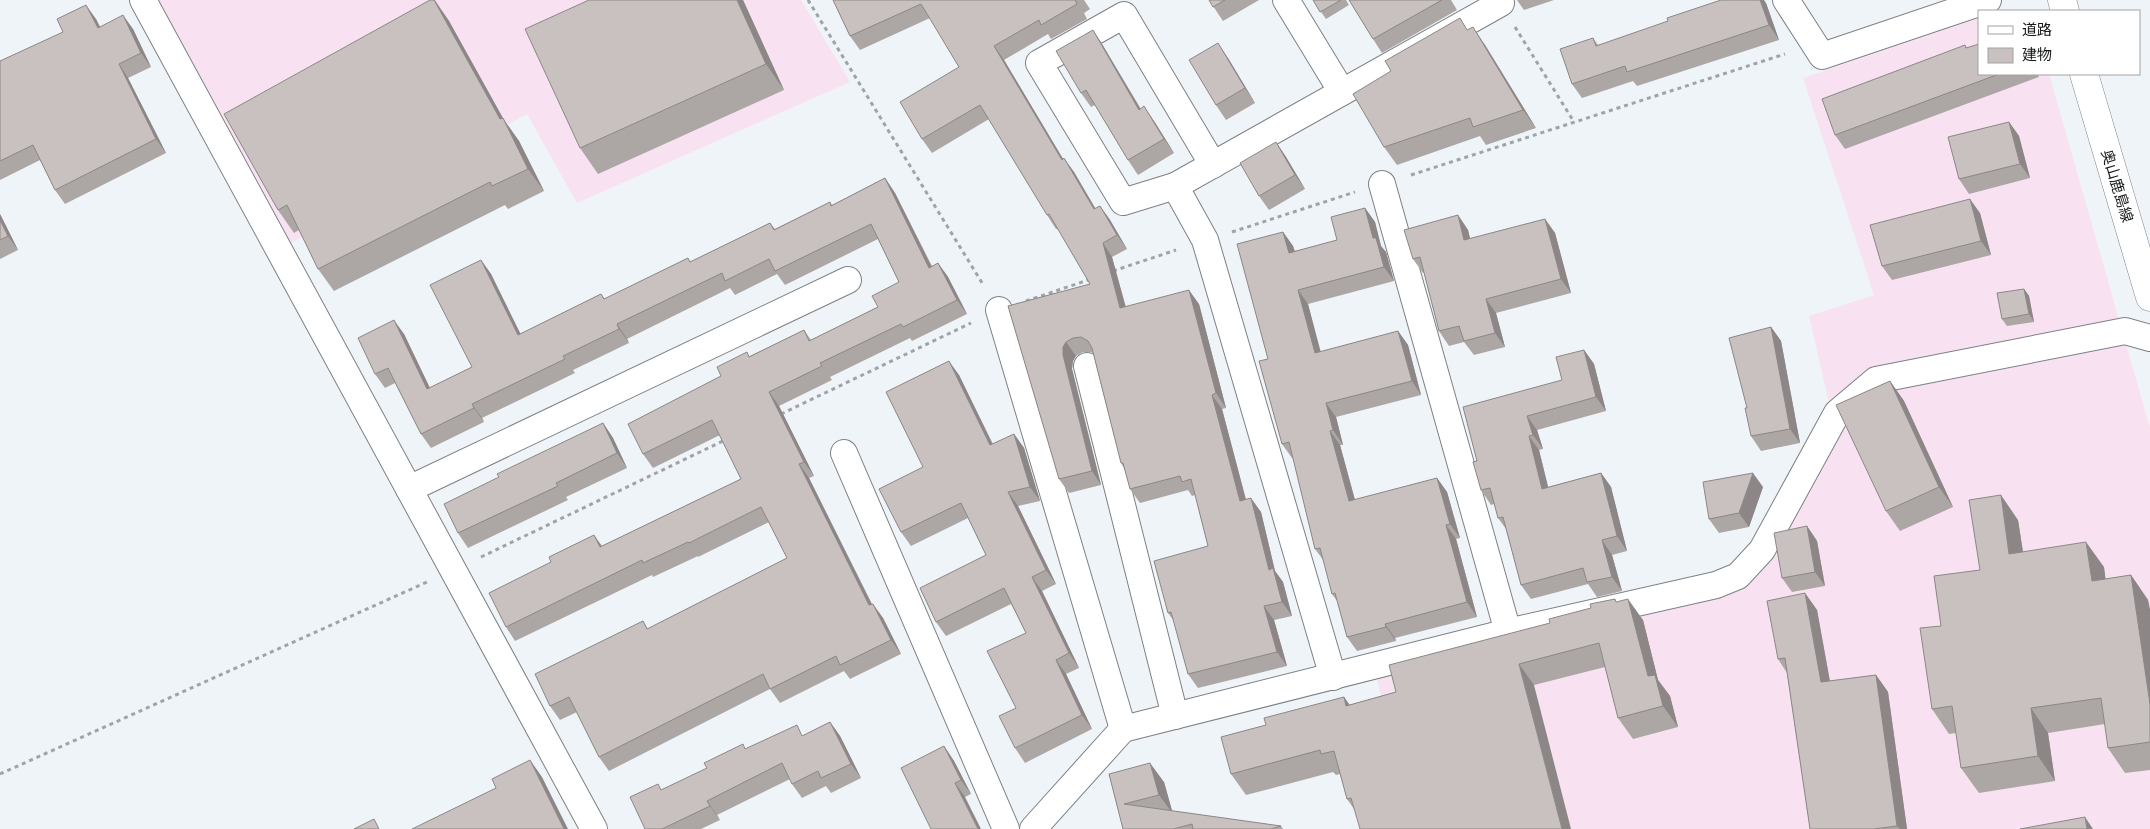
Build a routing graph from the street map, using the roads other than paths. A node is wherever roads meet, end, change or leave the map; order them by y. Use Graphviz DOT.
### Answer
graph roads {
  1 [pos="144,0"];
  2 [pos="1286,0"];
  3 [pos="1786,0"];
  4 [pos="1988,0"];
  5 [pos="1500,2"];
  6 [pos="2084,75"];
  7 [pos="1342,92"];
  8 [pos="1213,165"];
  9 [pos="1382,184"];
  10 [pos="1175,186"];
  11 [pos="848,280"];
  12 [pos="2150,297"];
  13 [pos="999,310"];
  14 [pos="2150,338"];
  15 [pos="1087,366"];
  16 [pos="844,453"];
  17 [pos="409,489"];
  18 [pos="1508,632"];
  19 [pos="1333,677"];
  20 [pos="1175,716"];
  21 [pos="1123,730"];
  22 [pos="594,829"];
  23 [pos="1006,829"];
  24 [pos="1033,829"];
  1 -- 17 [label="street"];
  2 -- 7 [label="street"];
  3 -- 4 [label="street"];
  5 -- 7 [label="street"];
  6 -- 12 [label="main road, 奥山鹿島線"];
  7 -- 8 [label="street"];
  8 -- 10 [label="street"];
  8 -- 10 [label="street"];
  9 -- 18 [label="street"];
  10 -- 19 [label="street"];
  11 -- 17 [label="street"];
  13 -- 21 [label="street"];
  14 -- 18 [label="street"];
  15 -- 20 [label="street"];
  16 -- 23 [label="street"];
  17 -- 22 [label="street"];
  18 -- 19 [label="street"];
  19 -- 20 [label="street"];
  20 -- 21 [label="street"];
  21 -- 24 [label="street"];
}
